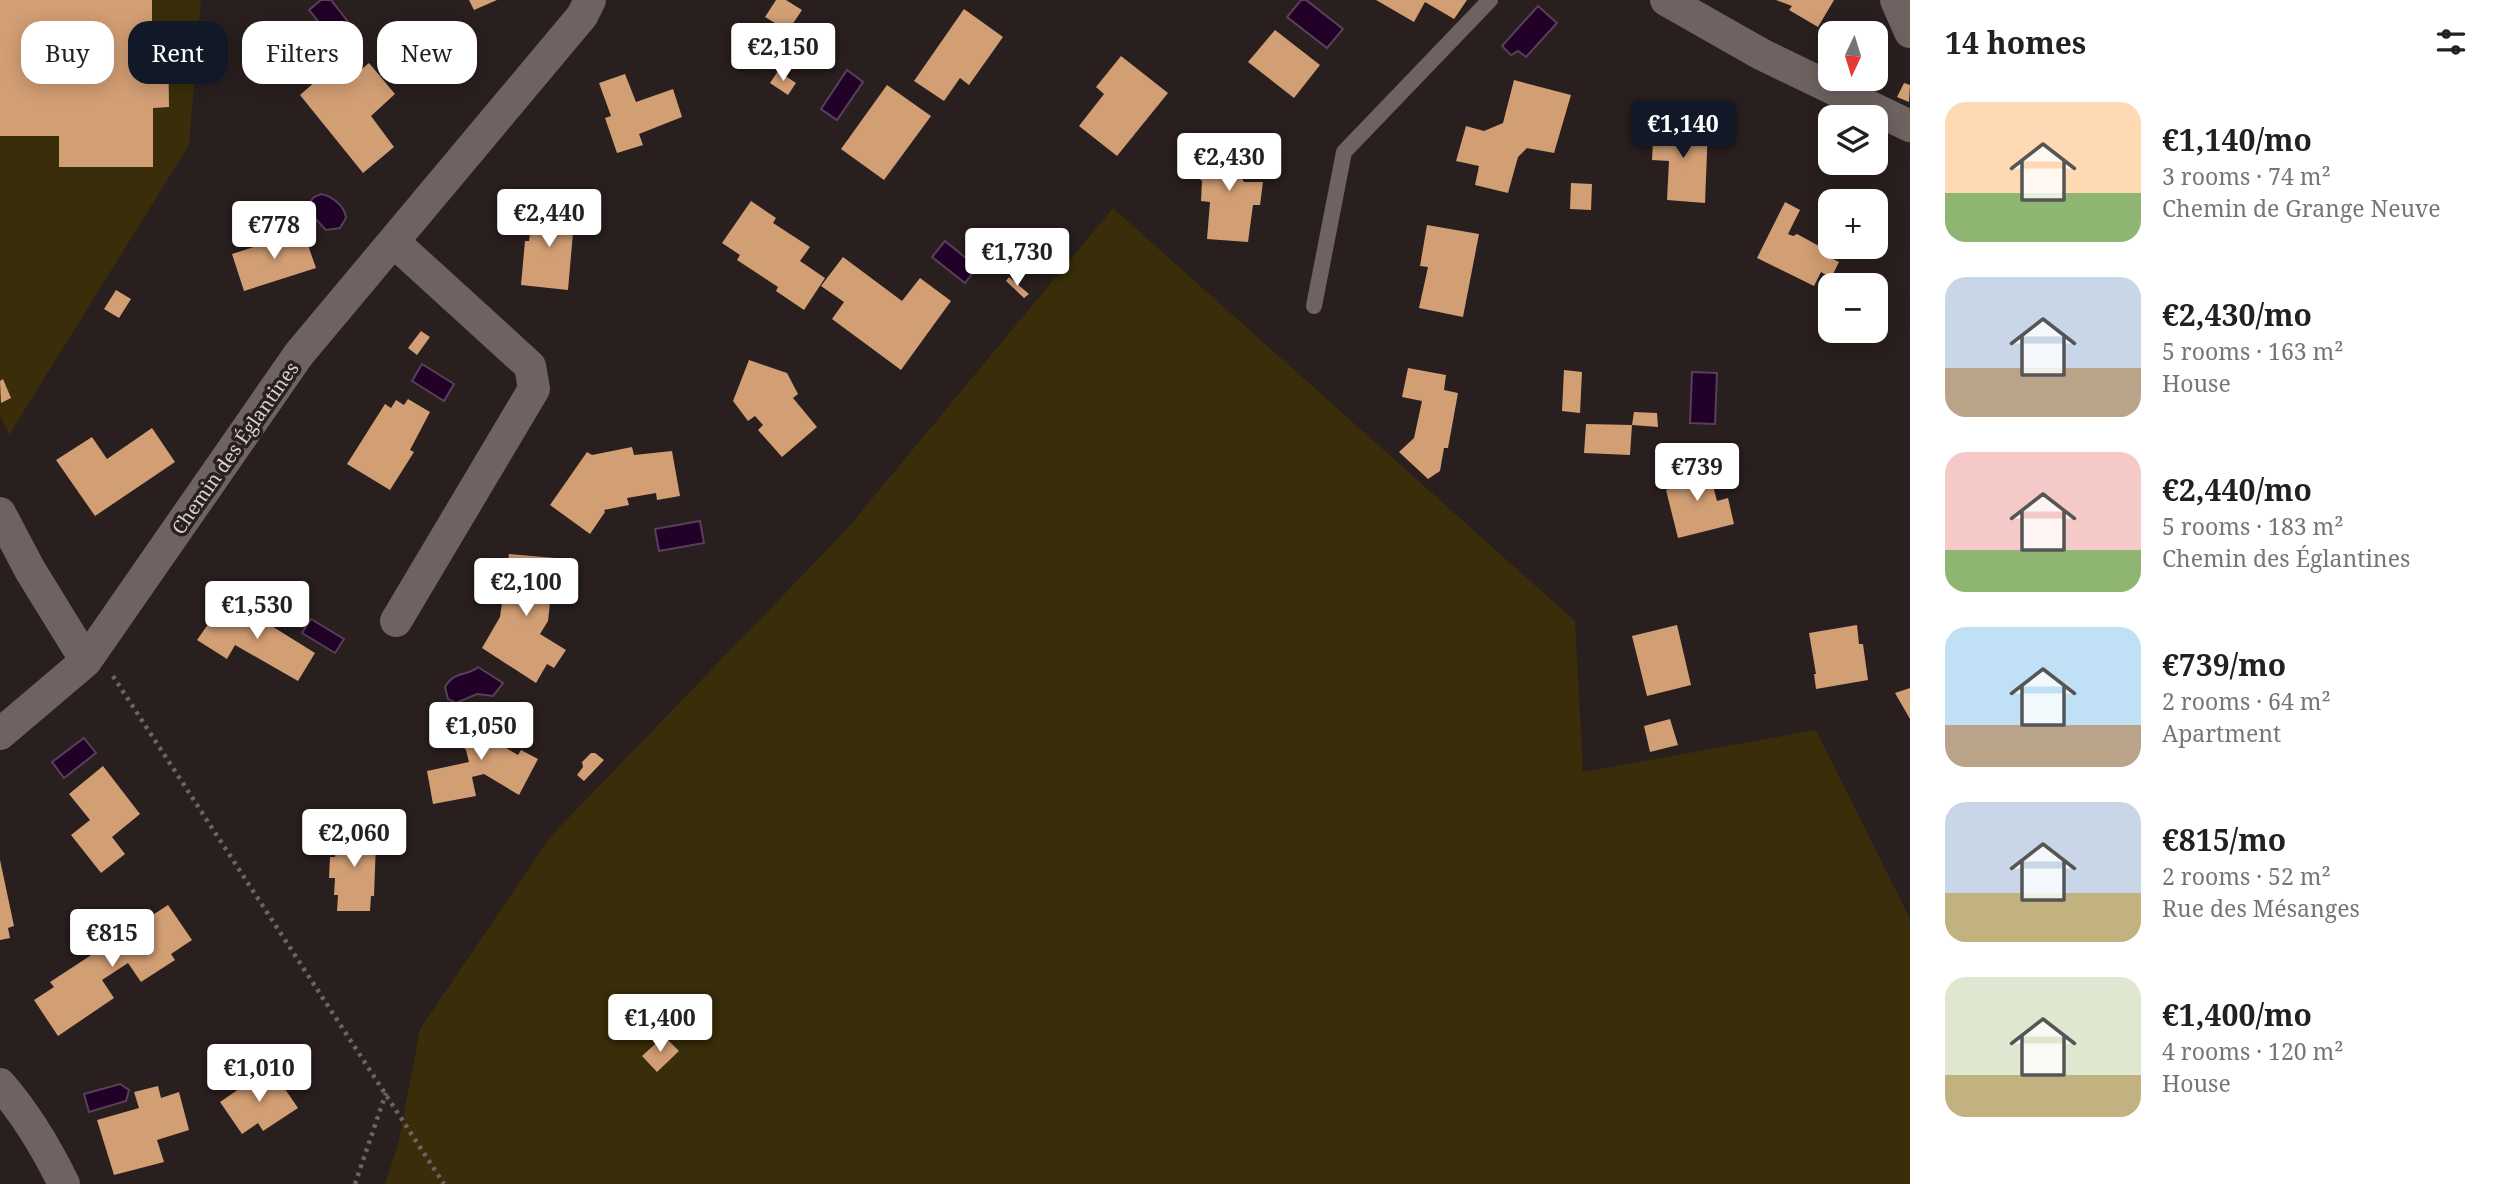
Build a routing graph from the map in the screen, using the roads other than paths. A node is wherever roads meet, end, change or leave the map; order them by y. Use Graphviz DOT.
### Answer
graph roads {
  1 [pos="590,0"];
  2 [pos="1490,0"];
  3 [pos="1666,0"];
  4 [pos="1896,0"];
  5 [pos="1910,32"];
  6 [pos="1910,126"];
  7 [pos="394,242"];
  8 [pos="1314,306"];
  9 [pos="0,513"];
  10 [pos="396,621"];
  11 [pos="90,655"];
  12 [pos="0,734"];
  13 [pos="0,1084"];
  14 [pos="64,1184"];
  1 -- 7 [label="street, Chemin des Églantines"];
  2 -- 8 [label="lane"];
  3 -- 6 [label="street"];
  4 -- 5 [label="street"];
  7 -- 10 [label="street"];
  7 -- 11 [label="street, Chemin des Églantines"];
  9 -- 11 [label="street"];
  11 -- 12 [label="street, Chemin des Églantines"];
  13 -- 14 [label="street"];
}
